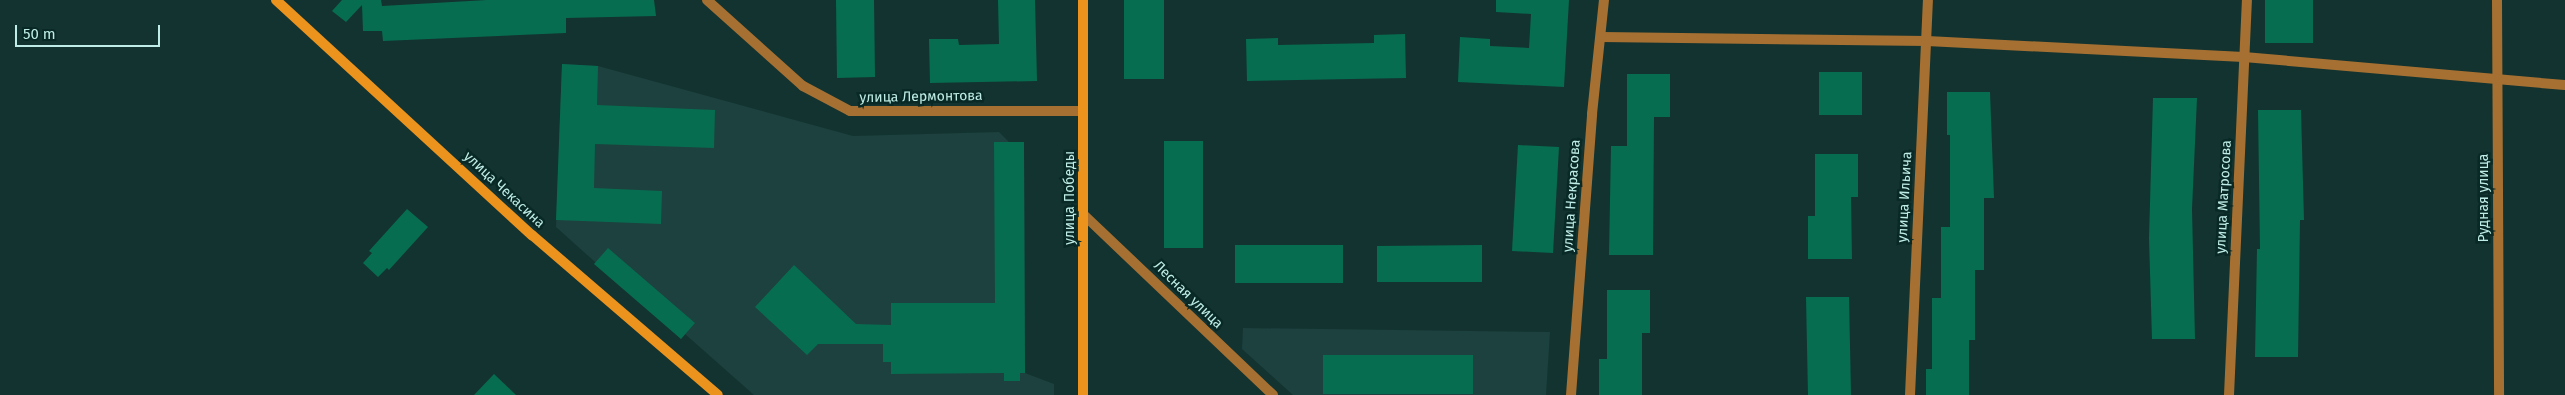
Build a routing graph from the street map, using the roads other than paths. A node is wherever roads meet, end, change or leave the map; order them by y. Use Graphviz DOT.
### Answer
graph roads {
  1 [pos="276,0"];
  2 [pos="707,0"];
  3 [pos="1083,0"];
  4 [pos="1604,0"];
  5 [pos="1928,0"];
  6 [pos="2247,0"];
  7 [pos="2497,0"];
  8 [pos="1602,37"];
  9 [pos="1927,41"];
  10 [pos="2244,57"];
  11 [pos="2498,80"];
  12 [pos="2565,85"];
  13 [pos="1083,111"];
  14 [pos="1084,215"];
  15 [pos="715,394"];
  16 [pos="1083,395"];
  17 [pos="1273,395"];
  18 [pos="1571,395"];
  19 [pos="1910,395"];
  20 [pos="2229,395"];
  21 [pos="2499,395"];
  1 -- 15 [label="street, улица Чекасина"];
  2 -- 13 [label="street, улица Лермонтова"];
  3 -- 13 [label="street, улица Победы"];
  4 -- 8 [label="street, улица Некрасова"];
  5 -- 9 [label="street, улица Ильича"];
  6 -- 10 [label="street, улица Матросова"];
  7 -- 11 [label="street, Рудная улица"];
  8 -- 9 [label="street"];
  8 -- 18 [label="street, улица Некрасова"];
  9 -- 10 [label="street"];
  9 -- 19 [label="street, улица Ильича"];
  10 -- 11 [label="street"];
  10 -- 20 [label="street, улица Матросова"];
  11 -- 12 [label="street"];
  11 -- 21 [label="street, Рудная улица"];
  13 -- 14 [label="street, улица Победы"];
  14 -- 16 [label="street, улица Победы"];
  14 -- 17 [label="street, Лесная улица"];
}
